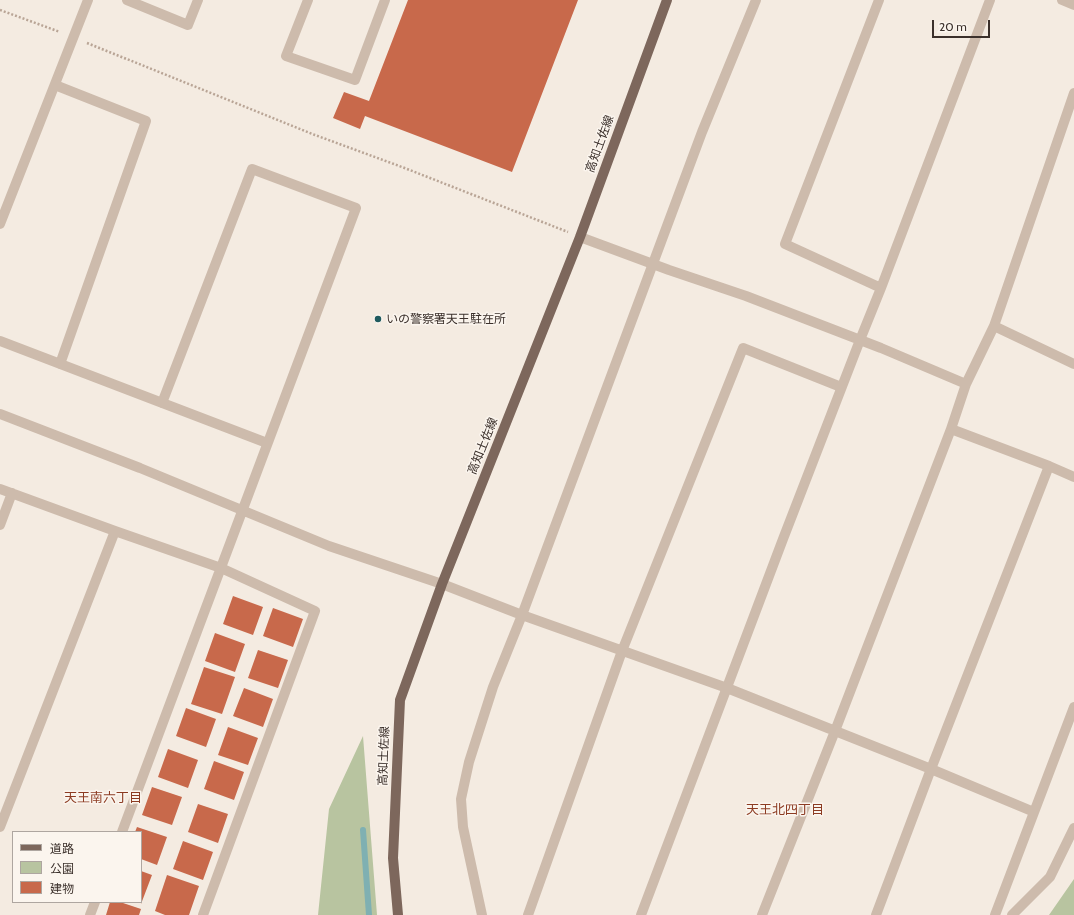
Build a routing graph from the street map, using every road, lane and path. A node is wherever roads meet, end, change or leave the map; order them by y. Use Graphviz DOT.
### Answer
graph roads {
  1 [pos="88,0"];
  2 [pos="127,0"];
  3 [pos="198,0"];
  4 [pos="308,0"];
  5 [pos="385,0"];
  6 [pos="667,0"];
  7 [pos="756,0"];
  8 [pos="879,0"];
  9 [pos="990,0"];
  10 [pos="1062,0"];
  11 [pos="1074,5"];
  12 [pos="0,10"];
  13 [pos="74,38"];
  14 [pos="55,85"];
  15 [pos="1074,93"];
  16 [pos="0,224"];
  17 [pos="580,236"];
  18 [pos="652,263"];
  19 [pos="881,288"];
  20 [pos="994,326"];
  21 [pos="860,340"];
  22 [pos="0,341"];
  23 [pos="1073,360"];
  24 [pos="60,364"];
  25 [pos="966,384"];
  26 [pos="841,387"];
  27 [pos="162,403"];
  28 [pos="0,414"];
  29 [pos="951,430"];
  30 [pos="267,443"];
  31 [pos="1049,466"];
  32 [pos="1074,477"];
  33 [pos="0,489"];
  34 [pos="12,493"];
  35 [pos="243,511"];
  36 [pos="0,525"];
  37 [pos="115,531"];
  38 [pos="221,568"];
  39 [pos="442,584"];
  40 [pos="522,615"];
  41 [pos="622,651"];
  42 [pos="727,688"];
  43 [pos="1074,708"];
  44 [pos="835,731"];
  45 [pos="931,769"];
  46 [pos="1034,812"];
  47 [pos="0,828"];
  48 [pos="1074,828"];
  49 [pos="122,831"];
  50 [pos="95,903"];
  51 [pos="90,915"];
  52 [pos="202,915"];
  53 [pos="398,915"];
  54 [pos="482,915"];
  55 [pos="528,915"];
  56 [pos="641,915"];
  57 [pos="762,915"];
  58 [pos="876,915"];
  59 [pos="995,915"];
  60 [pos="1012,915"];
  1 -- 13 [label="street"];
  2 -- 3 [label="street"];
  4 -- 5 [label="street"];
  6 -- 17 [label="main road, 高知土佐線"];
  7 -- 18 [label="street"];
  8 -- 19 [label="street"];
  9 -- 19 [label="street"];
  10 -- 11 [label="street"];
  12 -- 13 [label="path"];
  13 -- 14 [label="street"];
  13 -- 17 [label="path"];
  14 -- 16 [label="street"];
  14 -- 24 [label="street"];
  15 -- 20 [label="street"];
  17 -- 18 [label="street"];
  17 -- 39 [label="main road, 高知土佐線"];
  18 -- 21 [label="street"];
  18 -- 40 [label="street"];
  19 -- 21 [label="street"];
  20 -- 23 [label="street"];
  20 -- 25 [label="street"];
  21 -- 25 [label="street"];
  21 -- 26 [label="street"];
  22 -- 24 [label="street"];
  24 -- 27 [label="street"];
  25 -- 29 [label="street"];
  26 -- 41 [label="street"];
  26 -- 42 [label="street"];
  27 -- 30 [label="street"];
  27 -- 30 [label="street"];
  28 -- 35 [label="street"];
  29 -- 31 [label="street"];
  29 -- 44 [label="street"];
  30 -- 35 [label="street"];
  31 -- 32 [label="street"];
  31 -- 45 [label="street"];
  33 -- 34 [label="street"];
  34 -- 36 [label="street"];
  34 -- 37 [label="street"];
  35 -- 38 [label="street"];
  35 -- 39 [label="street"];
  37 -- 38 [label="street"];
  37 -- 47 [label="street"];
  38 -- 49 [label="street"];
  38 -- 52 [label="street"];
  39 -- 40 [label="street"];
  39 -- 53 [label="main road, 高知土佐線"];
  40 -- 41 [label="street"];
  40 -- 54 [label="street"];
  41 -- 42 [label="street"];
  41 -- 55 [label="street"];
  42 -- 44 [label="street"];
  42 -- 56 [label="street"];
  43 -- 46 [label="street"];
  44 -- 45 [label="street"];
  44 -- 57 [label="street"];
  45 -- 46 [label="street"];
  45 -- 58 [label="street"];
  46 -- 59 [label="street"];
  48 -- 60 [label="street"];
  50 -- 51 [label="street"];
}
